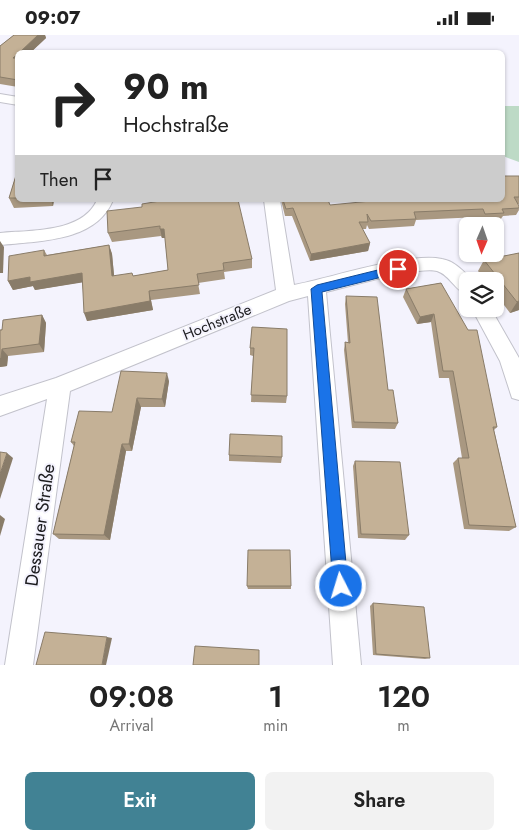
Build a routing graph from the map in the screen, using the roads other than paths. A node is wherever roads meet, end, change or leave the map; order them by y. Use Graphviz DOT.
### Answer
graph roads {
  1 [pos="0,98"];
  2 [pos="15,100"];
  3 [pos="104,202"];
  4 [pos="272,202"];
  5 [pos="0,239"];
  6 [pos="459,278"];
  7 [pos="317,289"];
  8 [pos="286,294"];
  9 [pos="486,317"];
  10 [pos="60,386"];
  11 [pos="519,391"];
  12 [pos="0,406"];
  13 [pos="19,665"];
  14 [pos="347,665"];
  1 -- 2 [label="street"];
  3 -- 5 [label="street"];
  4 -- 8 [label="street"];
  6 -- 7 [label="street, Hochstraße"];
  7 -- 8 [label="street, Hochstraße"];
  7 -- 14 [label="street"];
  8 -- 10 [label="street, Hochstraße"];
  9 -- 11 [label="street"];
  10 -- 12 [label="street, Hochstraße"];
  10 -- 13 [label="street, Dessauer Straße"];
}
